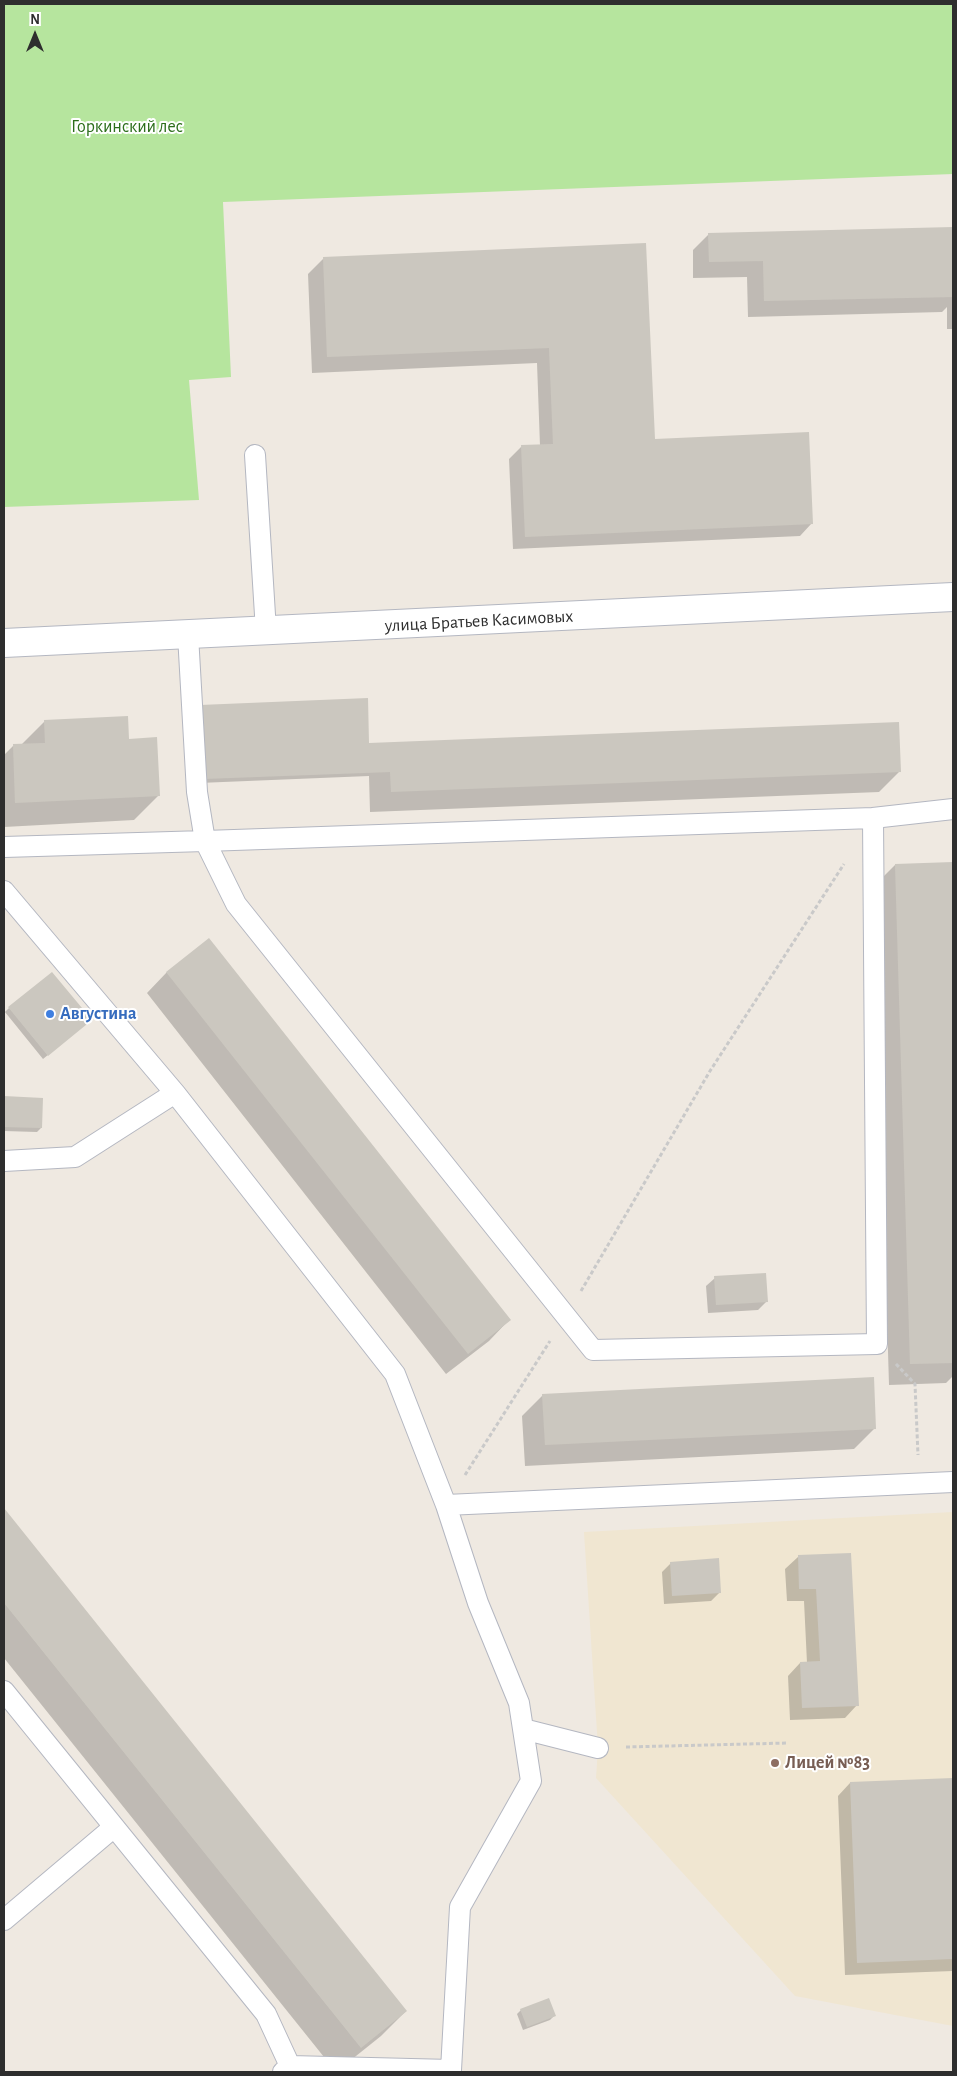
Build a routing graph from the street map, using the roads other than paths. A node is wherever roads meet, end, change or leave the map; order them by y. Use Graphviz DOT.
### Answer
graph roads {
  1 [pos="255,455"];
  2 [pos="953,597"];
  3 [pos="266,631"];
  4 [pos="188,635"];
  5 [pos="4,643"];
  6 [pos="953,809"];
  7 [pos="873,818"];
  8 [pos="205,840"];
  9 [pos="4,847"];
  10 [pos="4,891"];
  11 [pos="175,1093"];
  12 [pos="4,1161"];
  13 [pos="953,1482"];
  14 [pos="446,1505"];
  15 [pos="4,1691"];
  16 [pos="523,1729"];
  17 [pos="598,1748"];
  18 [pos="114,1827"];
  19 [pos="4,1920"];
  20 [pos="286,2069"];
  21 [pos="451,2071"];
  1 -- 3 [label="lane"];
  2 -- 3 [label="street, улица Братьев Касимовых"];
  3 -- 4 [label="street, улица Братьев Касимовых"];
  4 -- 5 [label="street, улица Братьев Касимовых"];
  4 -- 8 [label="lane"];
  6 -- 7 [label="lane"];
  7 -- 8 [label="lane"];
  7 -- 8 [label="lane"];
  8 -- 9 [label="lane"];
  10 -- 11 [label="lane"];
  11 -- 12 [label="lane"];
  11 -- 14 [label="lane"];
  13 -- 14 [label="lane"];
  14 -- 16 [label="lane"];
  15 -- 18 [label="lane"];
  16 -- 17 [label="lane"];
  16 -- 21 [label="lane"];
  18 -- 19 [label="lane"];
  18 -- 20 [label="lane"];
  20 -- 21 [label="lane"];
}
